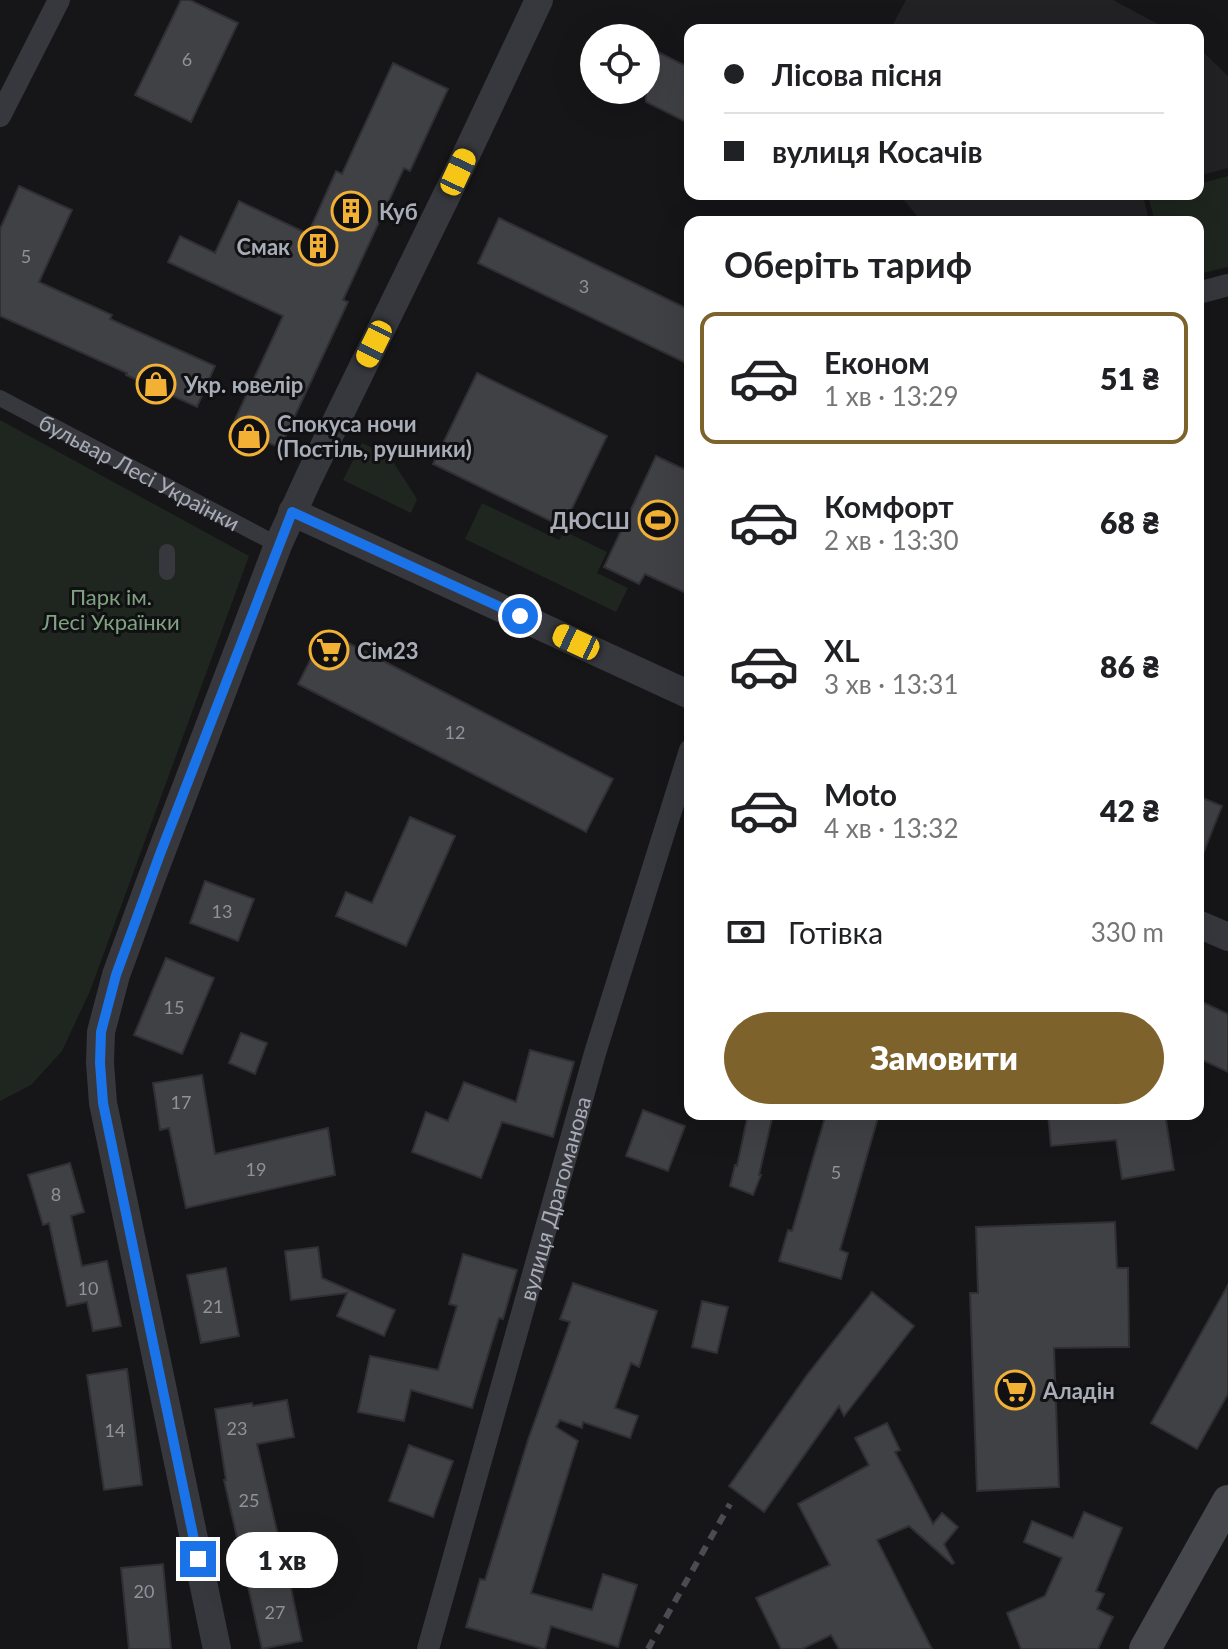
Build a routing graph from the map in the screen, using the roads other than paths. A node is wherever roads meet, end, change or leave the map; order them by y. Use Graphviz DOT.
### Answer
graph roads {
  1 [pos="59,0"];
  2 [pos="539,0"];
  3 [pos="0,116"];
  4 [pos="1228,285"];
  5 [pos="1204,291"];
  6 [pos="0,398"];
  7 [pos="292,512"];
  8 [pos="278,545"];
  9 [pos="167,552"];
  10 [pos="167,572"];
  11 [pos="684,692"];
  12 [pos="684,769"];
  13 [pos="1204,927"];
  14 [pos="1228,937"];
  15 [pos="1228,1501"];
  16 [pos="217,1649"];
  17 [pos="428,1649"];
  18 [pos="1145,1649"];
  1 -- 3 [label="street"];
  2 -- 7 [label="street"];
  4 -- 5 [label="street"];
  6 -- 8 [label="street, бульвар Лесі Українки"];
  7 -- 8 [label="street"];
  7 -- 11 [label="street"];
  8 -- 16 [label="street"];
  9 -- 10 [label="street"];
  12 -- 17 [label="street, вулиця Драгоманова"];
  13 -- 14 [label="street"];
  15 -- 18 [label="main road"];
}
